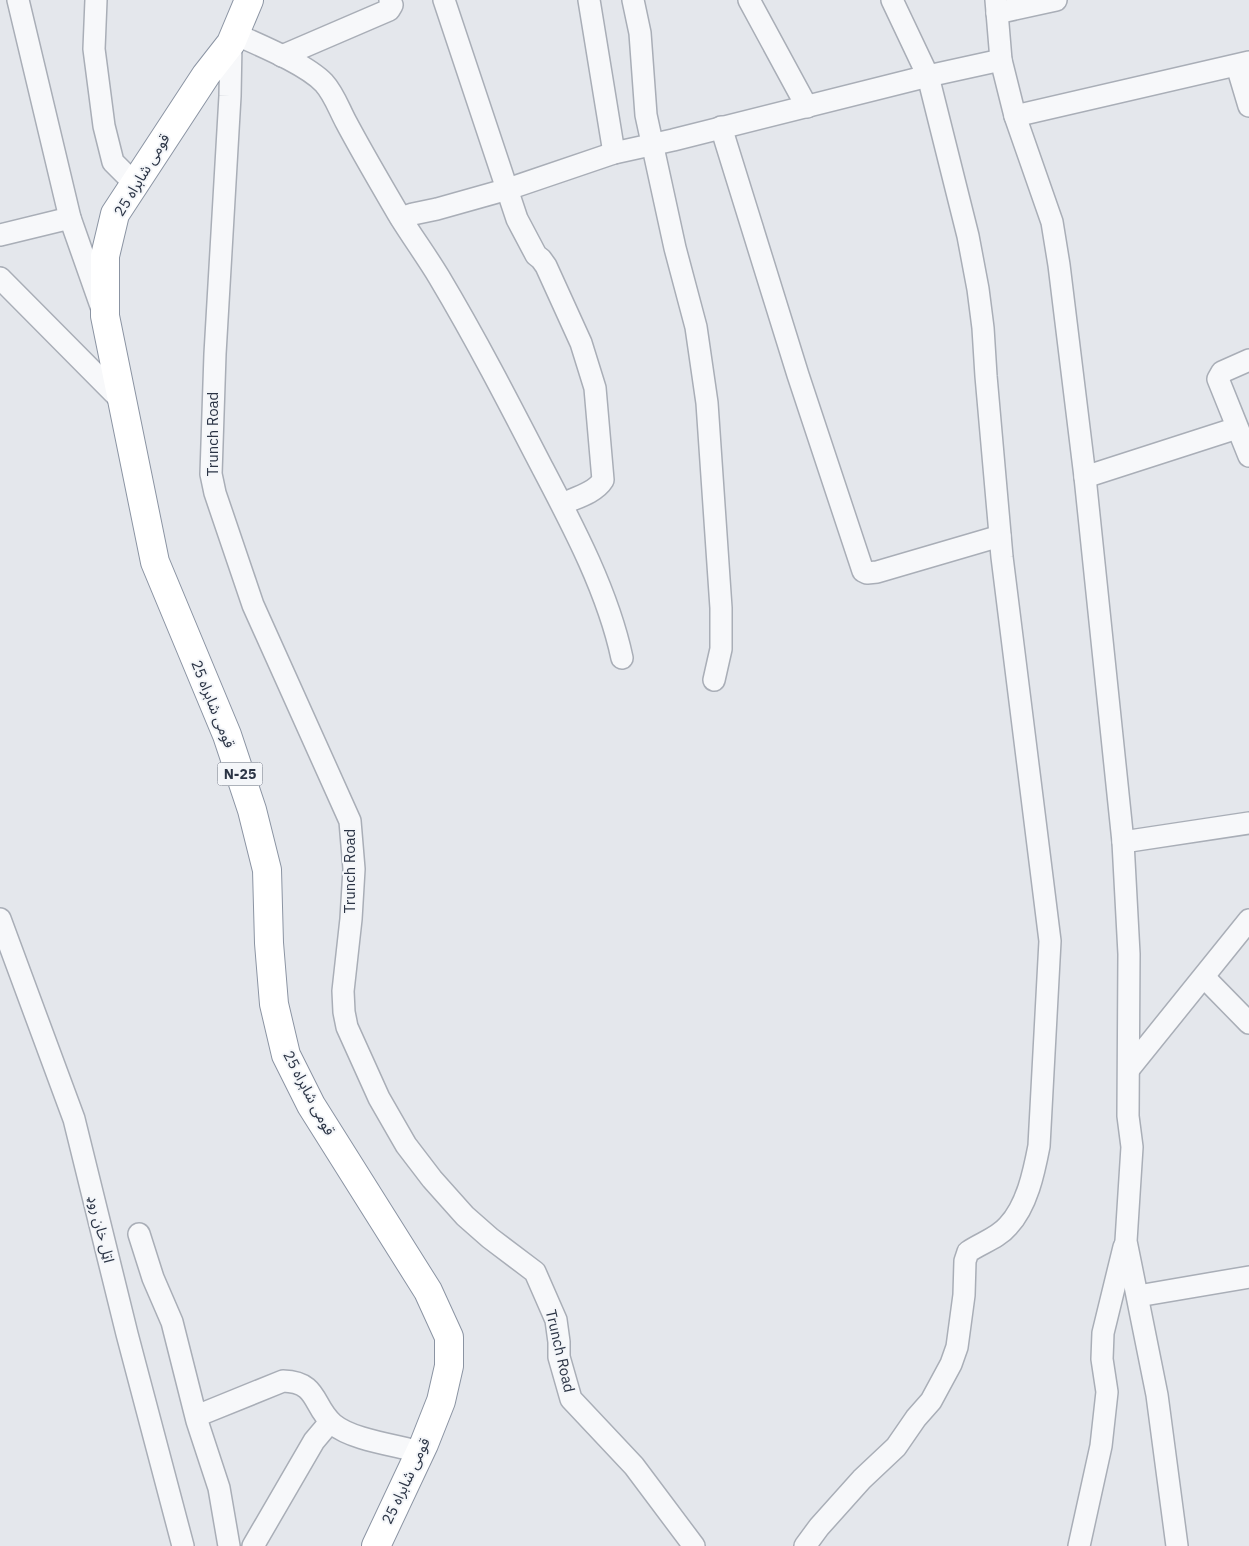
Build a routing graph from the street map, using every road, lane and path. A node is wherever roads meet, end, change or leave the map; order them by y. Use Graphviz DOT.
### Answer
graph roads {
  1 [pos="18,0"];
  2 [pos="96,0"];
  3 [pos="249,0"];
  4 [pos="390,0"];
  5 [pos="444,0"];
  6 [pos="589,0"];
  7 [pos="633,0"];
  8 [pos="748,0"];
  9 [pos="892,0"];
  10 [pos="1056,0"];
  11 [pos="996,6"];
  12 [pos="233,38"];
  13 [pos="282,56"];
  14 [pos="1001,60"];
  15 [pos="1243,64"];
  16 [pos="928,76"];
  17 [pos="1249,106"];
  18 [pos="807,107"];
  19 [pos="1015,116"];
  20 [pos="721,127"];
  21 [pos="652,145"];
  22 [pos="614,153"];
  23 [pos="134,183"];
  24 [pos="508,189"];
  25 [pos="70,218"];
  26 [pos="401,218"];
  27 [pos="0,235"];
  28 [pos="0,278"];
  29 [pos="104,316"];
  30 [pos="1249,360"];
  31 [pos="122,401"];
  32 [pos="1237,428"];
  33 [pos="1249,456"];
  34 [pos="1085,477"];
  35 [pos="562,504"];
  36 [pos="1000,536"];
  37 [pos="622,658"];
  38 [pos="714,680"];
  39 [pos="1249,823"];
  40 [pos="1123,842"];
  41 [pos="0,919"];
  42 [pos="1249,920"];
  43 [pos="1204,977"];
  44 [pos="1249,1023"];
  45 [pos="1129,1069"];
  46 [pos="139,1234"];
  47 [pos="1126,1241"];
  48 [pos="1249,1278"];
  49 [pos="1138,1296"];
  50 [pos="196,1414"];
  51 [pos="330,1422"];
  52 [pos="420,1452"];
  53 [pos="183,1546"];
  54 [pos="229,1546"];
  55 [pos="253,1546"];
  56 [pos="376,1546"];
  57 [pos="694,1546"];
  58 [pos="805,1546"];
  59 [pos="1078,1546"];
  60 [pos="1177,1546"];
  1 -- 25 [label="street"];
  2 -- 23 [label="street"];
  3 -- 12 [label="highway, قومی شاہراہ 25 / N-25"];
  4 -- 13 [label="street"];
  5 -- 24 [label="street"];
  6 -- 22 [label="street"];
  7 -- 21 [label="street"];
  8 -- 18 [label="street"];
  9 -- 16 [label="street"];
  10 -- 11 [label="street"];
  11 -- 14 [label="street"];
  12 -- 13 [label="street"];
  12 -- 23 [label="highway, قومی شاہراہ 25 / N-25"];
  12 -- 57 [label="street, Trunch Road"];
  13 -- 26 [label="street"];
  14 -- 16 [label="street"];
  14 -- 19 [label="street"];
  15 -- 17 [label="street"];
  15 -- 19 [label="street"];
  16 -- 18 [label="street"];
  16 -- 36 [label="street"];
  18 -- 20 [label="street"];
  19 -- 34 [label="street"];
  20 -- 21 [label="street"];
  20 -- 36 [label="street"];
  21 -- 22 [label="street"];
  21 -- 38 [label="street"];
  22 -- 24 [label="street"];
  23 -- 29 [label="highway, قومی شاہراہ 25 / N-25"];
  24 -- 26 [label="street"];
  24 -- 35 [label="street"];
  25 -- 27 [label="street"];
  25 -- 29 [label="street"];
  26 -- 35 [label="street"];
  28 -- 31 [label="street"];
  29 -- 31 [label="highway, قومی شاہراہ 25 / N-25"];
  30 -- 32 [label="street"];
  31 -- 52 [label="highway, قومی شاہراہ 25 / N-25"];
  32 -- 33 [label="street"];
  32 -- 34 [label="street"];
  34 -- 40 [label="street"];
  35 -- 37 [label="street"];
  36 -- 58 [label="street"];
  39 -- 40 [label="street"];
  40 -- 45 [label="street"];
  41 -- 53 [label="street, اټل خان روډ"];
  42 -- 43 [label="street"];
  43 -- 44 [label="street"];
  43 -- 45 [label="street"];
  45 -- 47 [label="street"];
  46 -- 50 [label="street"];
  47 -- 49 [label="street"];
  47 -- 59 [label="street"];
  48 -- 49 [label="street"];
  49 -- 60 [label="street"];
  50 -- 51 [label="street"];
  50 -- 54 [label="street"];
  51 -- 52 [label="street"];
  51 -- 55 [label="street"];
  52 -- 56 [label="highway, قومی شاہراہ 25 / N-25"];
}
